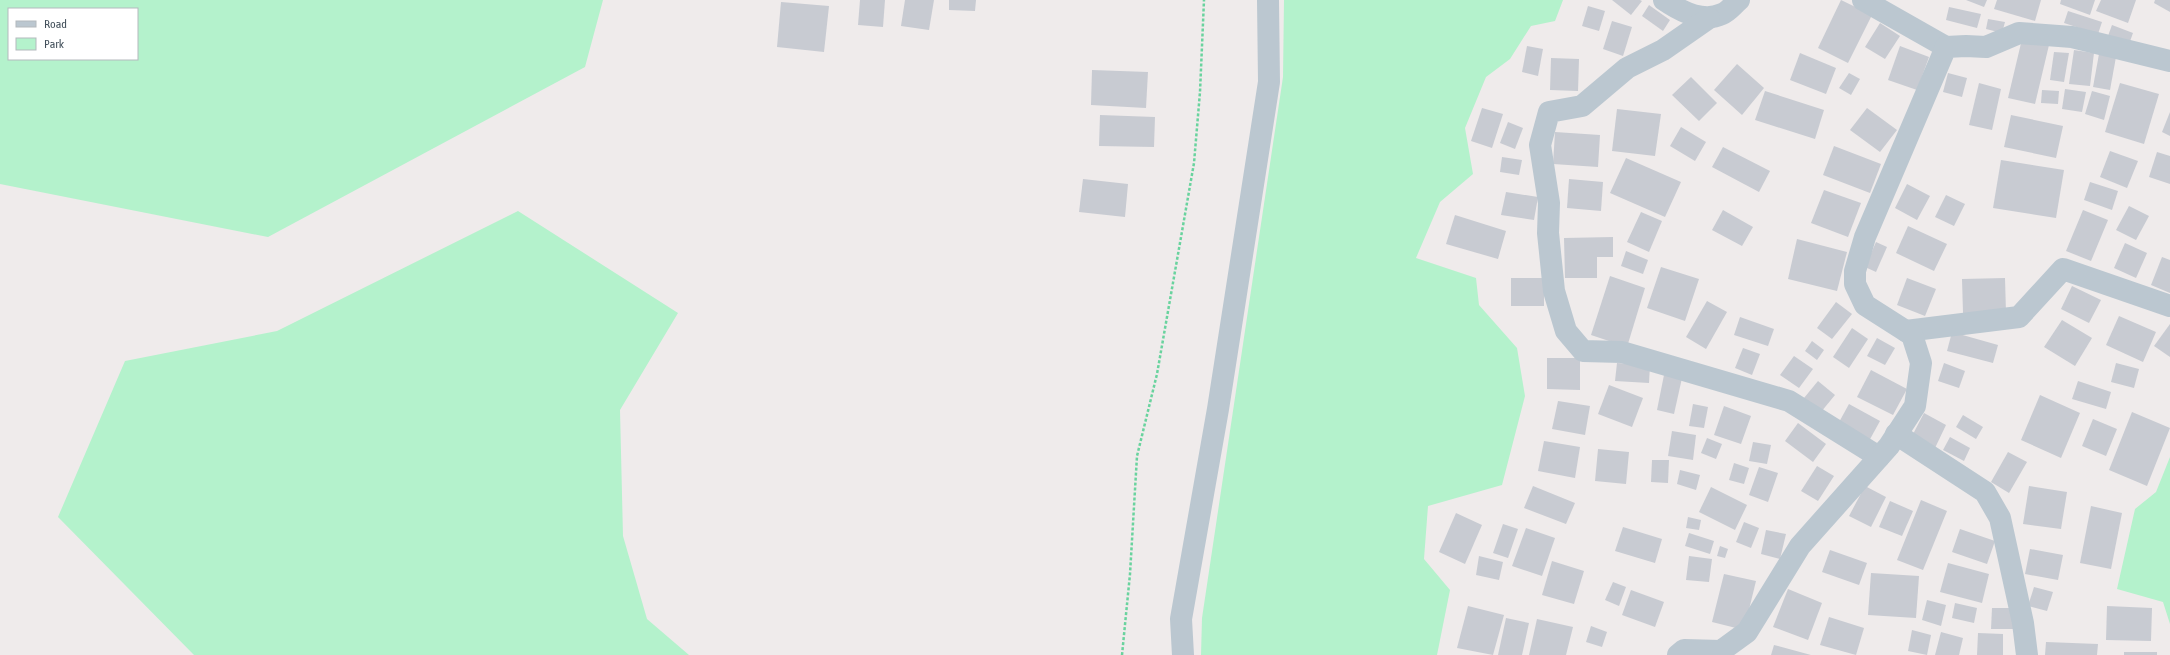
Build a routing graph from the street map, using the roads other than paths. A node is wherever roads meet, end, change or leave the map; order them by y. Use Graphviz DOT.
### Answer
graph roads {
  1 [pos="1268,0"];
  2 [pos="1664,0"];
  3 [pos="1739,0"];
  4 [pos="1863,0"];
  5 [pos="1709,18"];
  6 [pos="1946,48"];
  7 [pos="2170,61"];
  8 [pos="2170,306"];
  9 [pos="1906,331"];
  10 [pos="1896,434"];
  11 [pos="1879,457"];
  12 [pos="1723,653"];
  13 [pos="1183,655"];
  14 [pos="1678,655"];
  15 [pos="2027,655"];
  1 -- 13 [label="street"];
  2 -- 5 [label="street"];
  3 -- 5 [label="street"];
  4 -- 6 [label="street"];
  5 -- 11 [label="street"];
  6 -- 7 [label="street"];
  6 -- 9 [label="street"];
  8 -- 9 [label="street"];
  9 -- 10 [label="street"];
  10 -- 11 [label="street"];
  10 -- 15 [label="street"];
  11 -- 12 [label="street"];
  12 -- 14 [label="street"];
}
